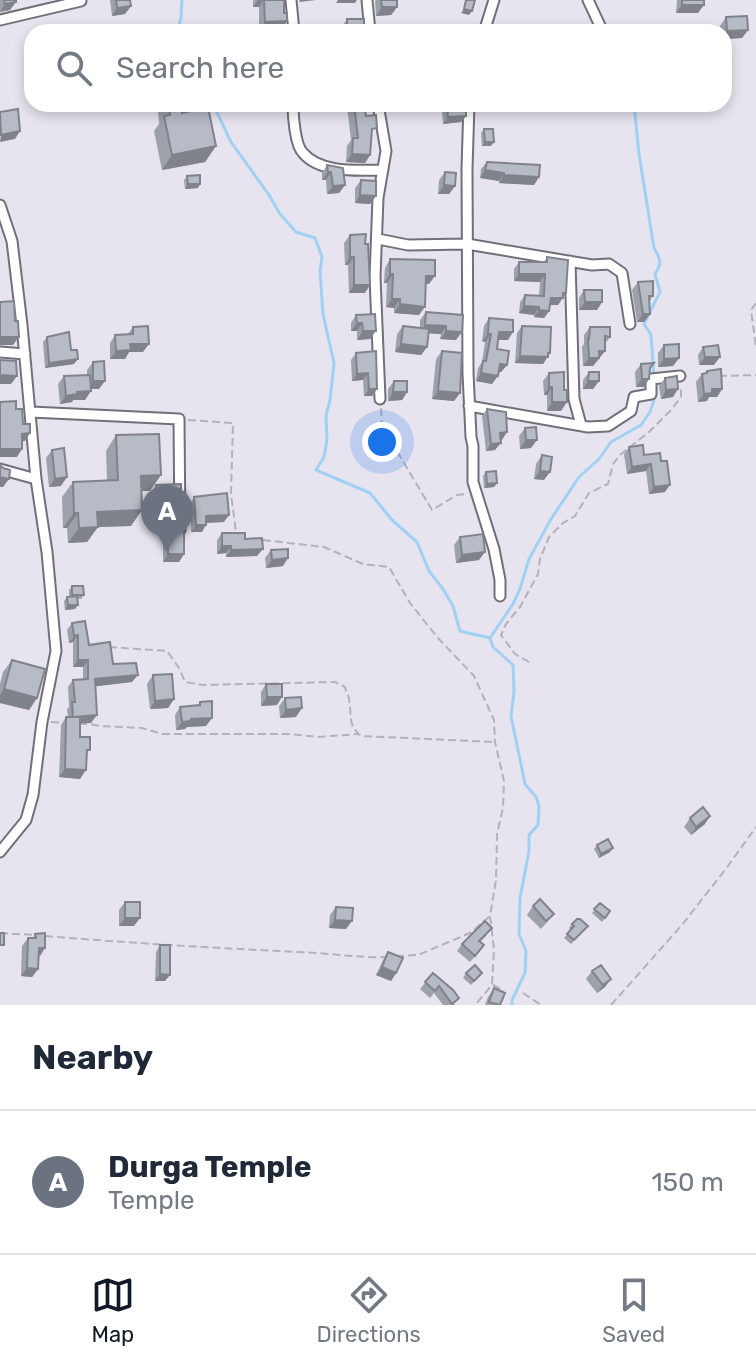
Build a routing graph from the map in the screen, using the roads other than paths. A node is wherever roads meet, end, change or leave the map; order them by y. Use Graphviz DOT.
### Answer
graph roads {
  1 [pos="291,0"];
  2 [pos="367,0"];
  3 [pos="494,0"];
  4 [pos="588,0"];
  5 [pos="81,1"];
  6 [pos="0,20"];
  7 [pos="293,24"];
  8 [pos="369,24"];
  9 [pos="486,24"];
  10 [pos="599,24"];
  11 [pos="294,112"];
  12 [pos="379,112"];
  13 [pos="469,112"];
  14 [pos="383,170"];
  15 [pos="0,205"];
  16 [pos="378,239"];
  17 [pos="12,241"];
  18 [pos="0,244"];
  19 [pos="467,244"];
  20 [pos="570,261"];
  21 [pos="630,324"];
  22 [pos="0,352"];
  23 [pos="25,354"];
  24 [pos="680,376"];
  25 [pos="380,399"];
  26 [pos="469,406"];
  27 [pos="31,412"];
  28 [pos="581,425"];
  29 [pos="0,469"];
  30 [pos="36,479"];
  31 [pos="180,530"];
  32 [pos="500,596"];
  33 [pos="0,852"];
  1 -- 7 [label="street"];
  2 -- 8 [label="street"];
  3 -- 9 [label="street"];
  4 -- 10 [label="street"];
  5 -- 6 [label="street"];
  11 -- 14 [label="street"];
  12 -- 14 [label="street"];
  13 -- 19 [label="street"];
  14 -- 16 [label="street"];
  15 -- 17 [label="street"];
  16 -- 19 [label="street"];
  16 -- 25 [label="street"];
  17 -- 18 [label="street"];
  17 -- 23 [label="street"];
  19 -- 20 [label="street"];
  19 -- 26 [label="street"];
  20 -- 21 [label="street"];
  20 -- 28 [label="street"];
  22 -- 23 [label="street"];
  23 -- 27 [label="street"];
  24 -- 28 [label="street"];
  26 -- 28 [label="street"];
  26 -- 32 [label="street"];
  27 -- 30 [label="street"];
  27 -- 31 [label="street"];
  29 -- 30 [label="street"];
  30 -- 33 [label="street"];
}
